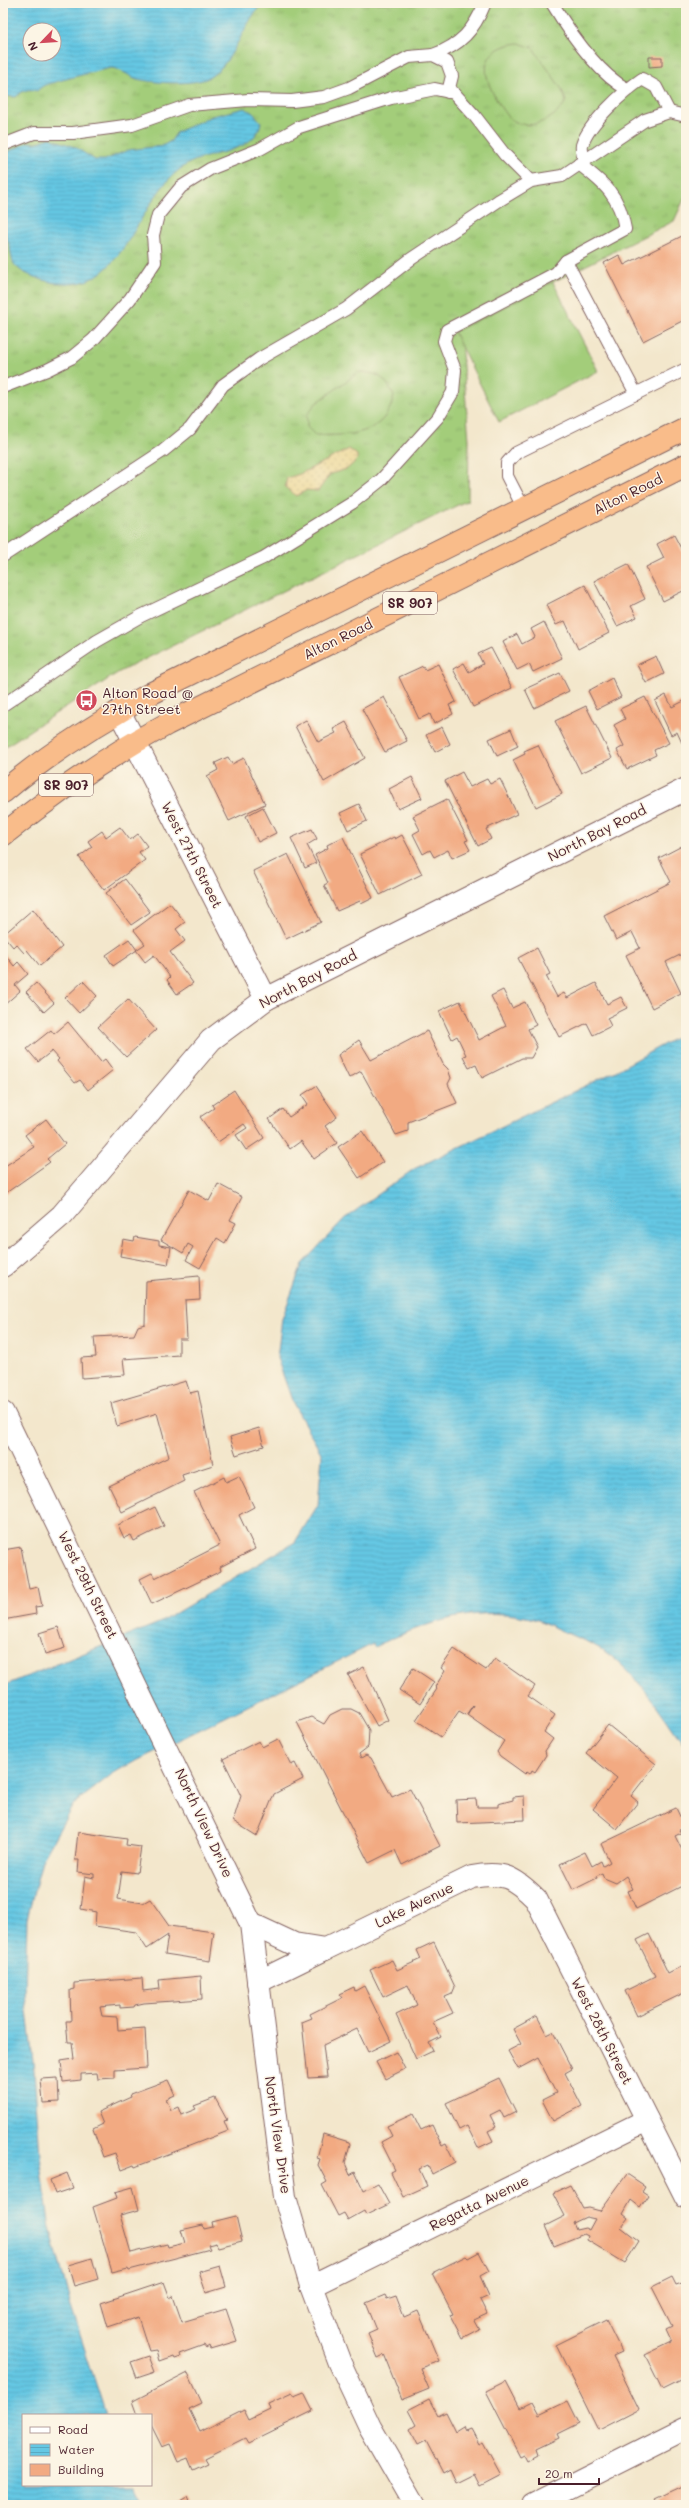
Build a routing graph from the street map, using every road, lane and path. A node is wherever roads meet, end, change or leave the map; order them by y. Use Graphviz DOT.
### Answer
graph roads {
  1 [pos="485,3"];
  2 [pos="552,3"];
  3 [pos="434,55"];
  4 [pos="627,89"];
  5 [pos="448,92"];
  6 [pos="669,112"];
  7 [pos="686,116"];
  8 [pos="3,145"];
  9 [pos="582,162"];
  10 [pos="531,181"];
  11 [pos="566,261"];
  12 [pos="686,369"];
  13 [pos="3,387"];
  14 [pos="636,394"];
  15 [pos="686,428"];
  16 [pos="686,465"];
  17 [pos="524,509"];
  18 [pos="3,556"];
  19 [pos="3,705"];
  20 [pos="119,711"];
  21 [pos="134,742"];
  22 [pos="686,789"];
  23 [pos="3,792"];
  24 [pos="3,835"];
  25 [pos="266,999"];
  26 [pos="3,1266"];
  27 [pos="3,1413"];
  28 [pos="172,1756"];
  29 [pos="506,1876"];
  30 [pos="251,1924"];
  31 [pos="325,1949"];
  32 [pos="258,1982"];
  33 [pos="647,2120"];
  34 [pos="686,2197"];
  35 [pos="310,2286"];
  36 [pos="686,2428"];
  37 [pos="415,2505"];
  38 [pos="533,2505"];
  1 -- 3 [label="lane"];
  2 -- 4 [label="lane"];
  3 -- 5 [label="lane"];
  3 -- 8 [label="lane"];
  4 -- 6 [label="lane"];
  4 -- 9 [label="lane"];
  5 -- 10 [label="lane"];
  5 -- 13 [label="lane"];
  6 -- 7 [label="lane"];
  6 -- 9 [label="lane"];
  9 -- 10 [label="lane"];
  9 -- 11 [label="lane"];
  10 -- 18 [label="lane"];
  11 -- 14 [label="lane"];
  11 -- 19 [label="lane"];
  12 -- 14 [label="lane"];
  14 -- 17 [label="lane"];
  15 -- 17 [label="highway, SR 907"];
  16 -- 21 [label="highway, Alton Road / SR 907"];
  17 -- 20 [label="highway, SR 907"];
  20 -- 21 [label="street, West 27th Street"];
  20 -- 23 [label="highway, SR 907"];
  21 -- 24 [label="highway, Alton Road / SR 907"];
  21 -- 25 [label="street, West 27th Street"];
  22 -- 25 [label="street, North Bay Road"];
  25 -- 26 [label="street, North Bay Road"];
  27 -- 28 [label="street, West 29th Street"];
  28 -- 30 [label="street, North View Drive"];
  29 -- 31 [label="street, Lake Avenue"];
  29 -- 33 [label="street, West 28th Street"];
  30 -- 31 [label="street"];
  30 -- 32 [label="street, North View Drive"];
  31 -- 32 [label="street, Lake Avenue"];
  32 -- 35 [label="street, North View Drive"];
  33 -- 34 [label="street, West 28th Street"];
  33 -- 35 [label="street, Regatta Avenue"];
  35 -- 37 [label="street, North View Drive"];
  36 -- 38 [label="street"];
}
